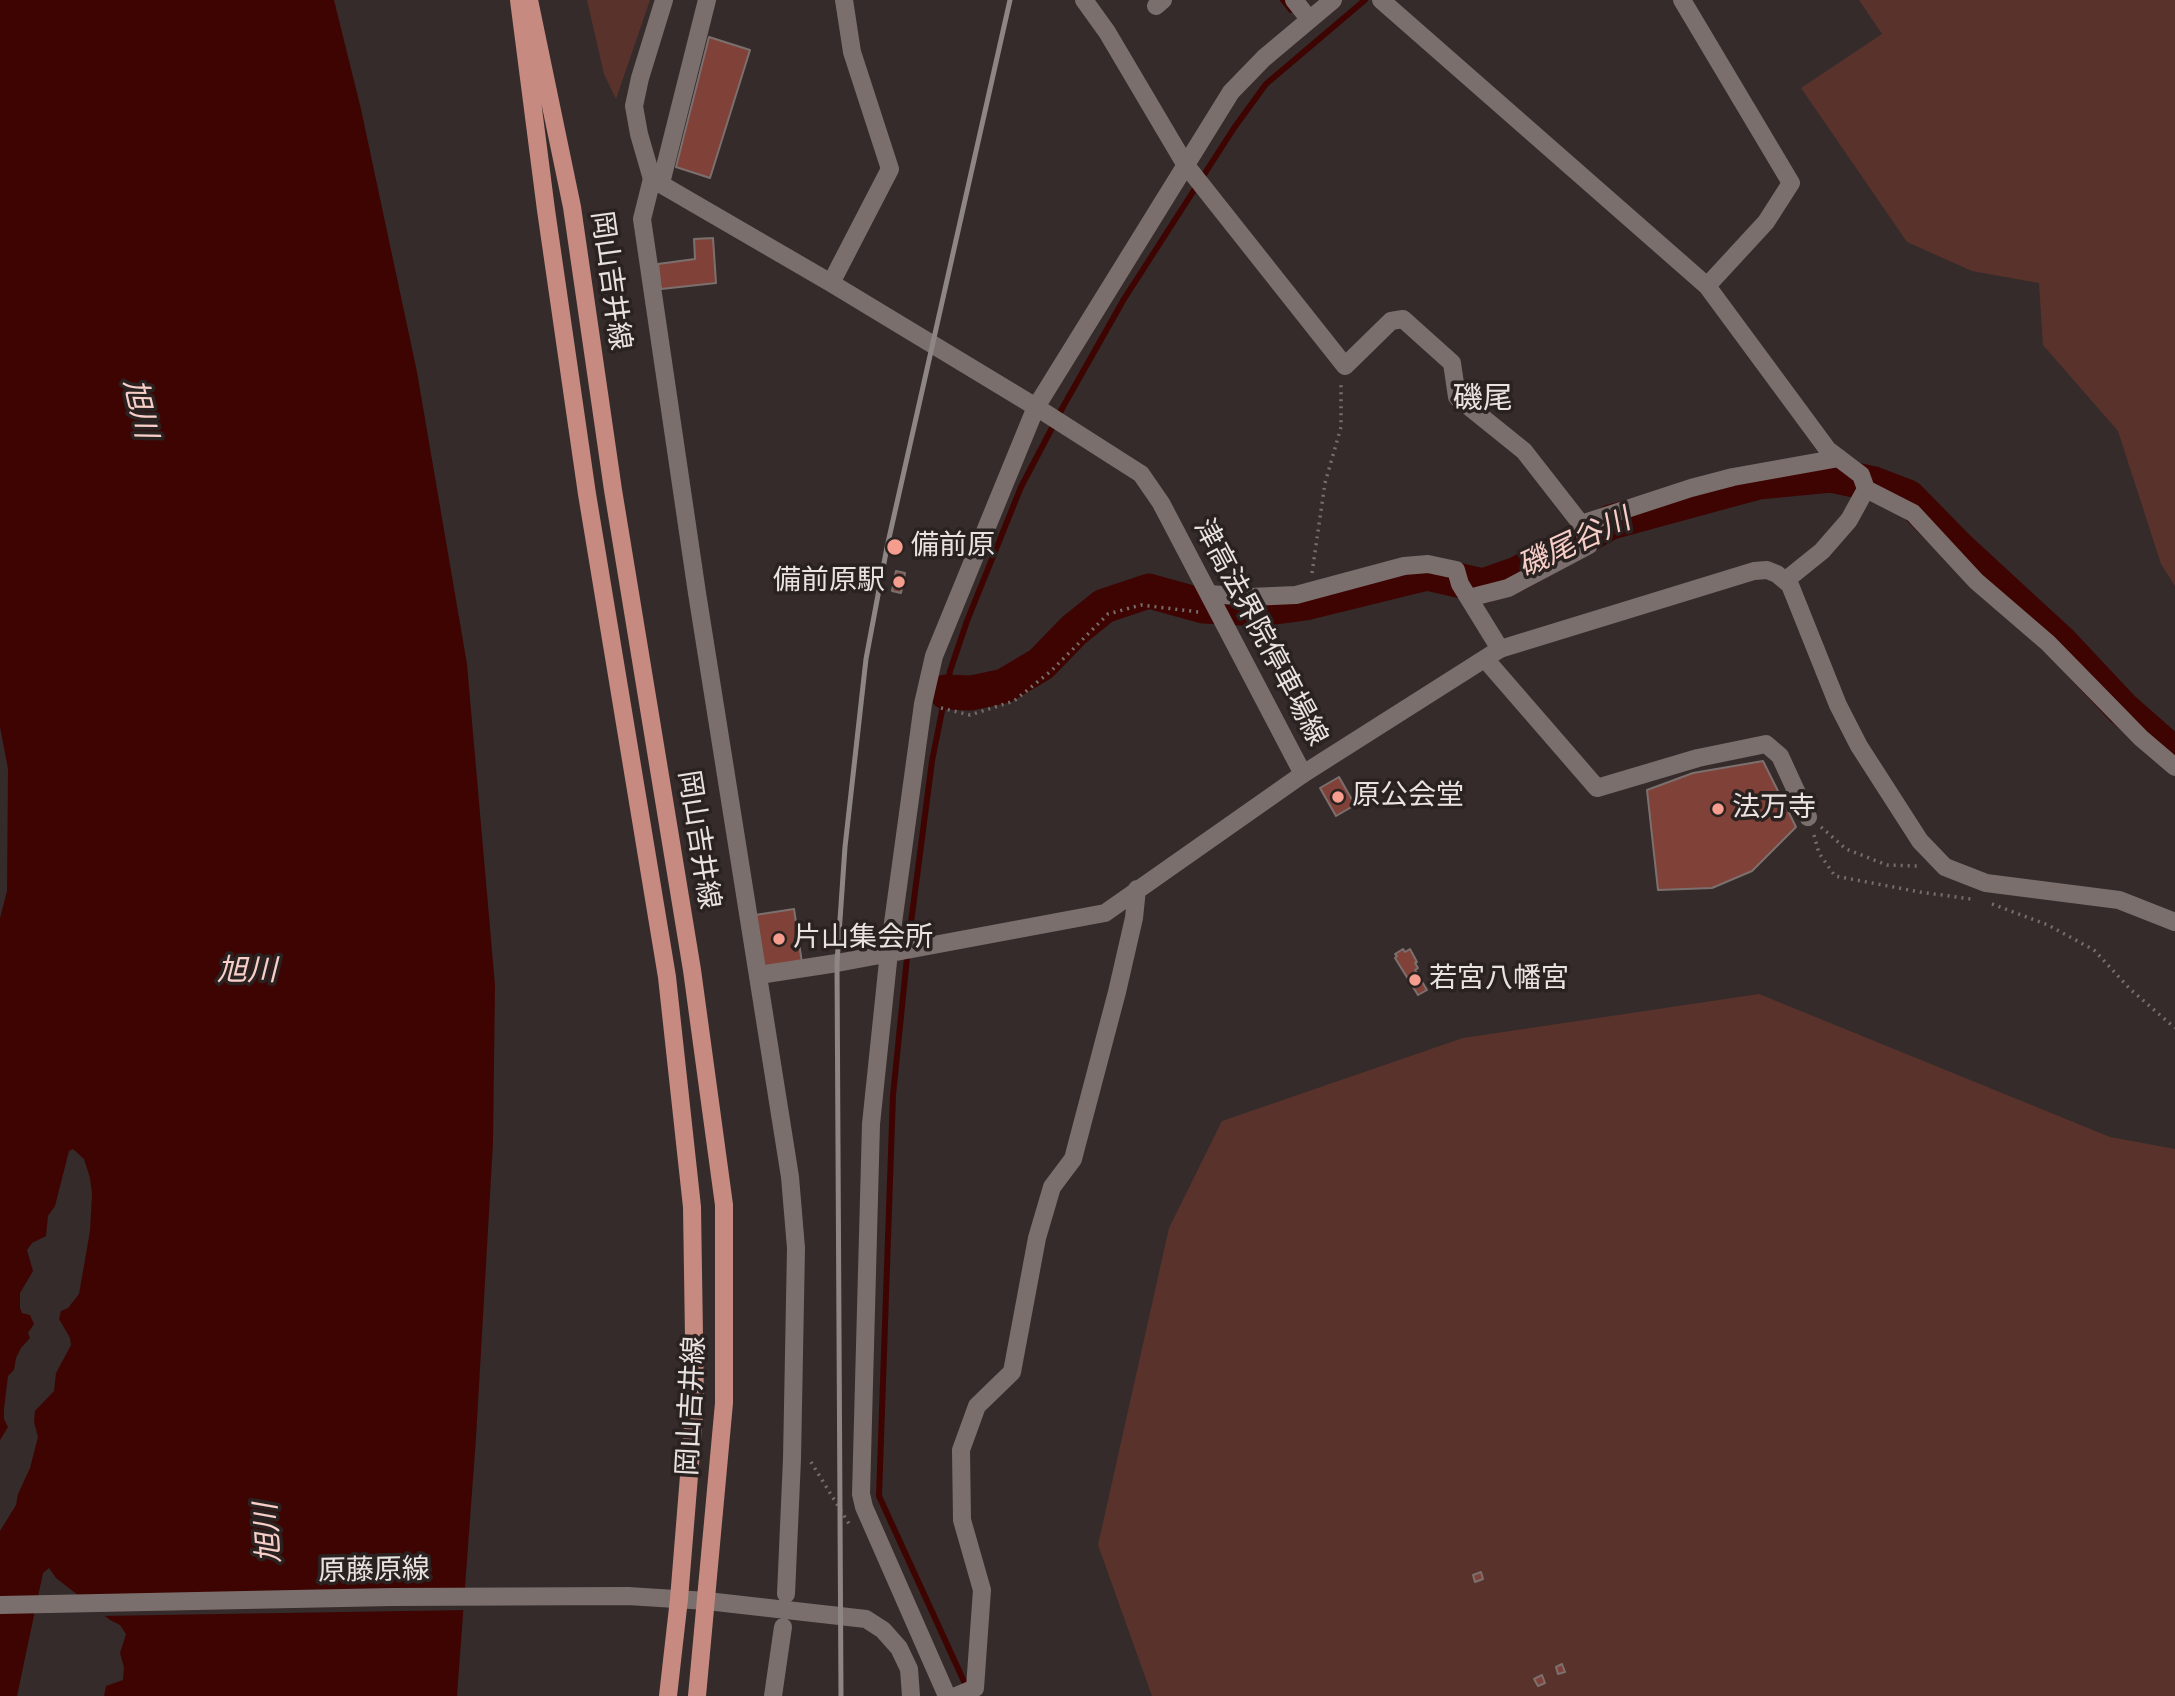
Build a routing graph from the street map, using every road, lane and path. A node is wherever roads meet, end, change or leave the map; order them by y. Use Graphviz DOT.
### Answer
graph roads {
  1 [pos="519,0"];
  2 [pos="529,0"];
  3 [pos="664,0"];
  4 [pos="706,0"];
  5 [pos="844,0"];
  6 [pos="1084,0"];
  7 [pos="1294,0"];
  8 [pos="1334,0"];
  9 [pos="1381,0"];
  10 [pos="1682,0"];
  11 [pos="1309,19"];
  12 [pos="1195,176"];
  13 [pos="656,181"];
  14 [pos="831,282"];
  15 [pos="1707,286"];
  16 [pos="1345,366"];
  17 [pos="1041,409"];
  18 [pos="1839,458"];
  19 [pos="1864,483"];
  20 [pos="1584,532"];
  21 [pos="1786,580"];
  22 [pos="1462,586"];
  23 [pos="1310,592"];
  24 [pos="1214,603"];
  25 [pos="1493,655"];
  26 [pos="947,710"];
  27 [pos="2175,767"];
  28 [pos="1303,774"];
  29 [pos="1808,817"];
  30 [pos="1945,867"];
  31 [pos="1136,889"];
  32 [pos="2175,922"];
  33 [pos="901,950"];
  34 [pos="759,975"];
  35 [pos="2175,1028"];
  36 [pos="786,1594"];
  37 [pos="679,1599"];
  38 [pos="707,1601"];
  39 [pos="0,1605"];
  40 [pos="783,1627"];
  41 [pos="960,1693"];
  42 [pos="668,1696"];
  43 [pos="697,1696"];
  44 [pos="773,1696"];
  45 [pos="911,1696"];
  1 -- 37 [label="main road, 岡山吉井線"];
  2 -- 38 [label="main road, 岡山吉井線"];
  3 -- 13 [label="street"];
  4 -- 13 [label="street"];
  5 -- 14 [label="street"];
  6 -- 12 [label="street"];
  7 -- 11 [label="street"];
  8 -- 11 [label="street"];
  9 -- 15 [label="street"];
  10 -- 15 [label="street"];
  11 -- 12 [label="street"];
  12 -- 16 [label="street"];
  12 -- 17 [label="street"];
  13 -- 14 [label="street, 津高法界院停車場線"];
  13 -- 34 [label="street"];
  14 -- 17 [label="street, 津高法界院停車場線"];
  15 -- 18 [label="street"];
  16 -- 20 [label="street"];
  16 -- 23 [label="path"];
  17 -- 24 [label="street, 津高法界院停車場線"];
  17 -- 33 [label="street"];
  18 -- 19 [label="street"];
  18 -- 20 [label="street"];
  19 -- 21 [label="street"];
  19 -- 27 [label="street"];
  20 -- 22 [label="street"];
  21 -- 25 [label="street, 津高法界院停車場線"];
  21 -- 30 [label="street"];
  22 -- 23 [label="street"];
  22 -- 25 [label="street"];
  23 -- 24 [label="street"];
  24 -- 26 [label="path"];
  24 -- 28 [label="street, 津高法界院停車場線"];
  25 -- 28 [label="street, 津高法界院停車場線"];
  25 -- 29 [label="street"];
  28 -- 31 [label="street"];
  29 -- 30 [label="path"];
  29 -- 35 [label="path"];
  30 -- 32 [label="street"];
  31 -- 33 [label="street"];
  31 -- 41 [label="street"];
  33 -- 34 [label="street"];
  33 -- 41 [label="street"];
  34 -- 36 [label="street"];
  37 -- 38 [label="street, 原藤原線"];
  37 -- 39 [label="street, 原藤原線"];
  37 -- 42 [label="main road, 岡山吉井線"];
  38 -- 43 [label="main road, 岡山吉井線"];
  38 -- 45 [label="street, 原藤原線"];
  40 -- 44 [label="street"];
}
